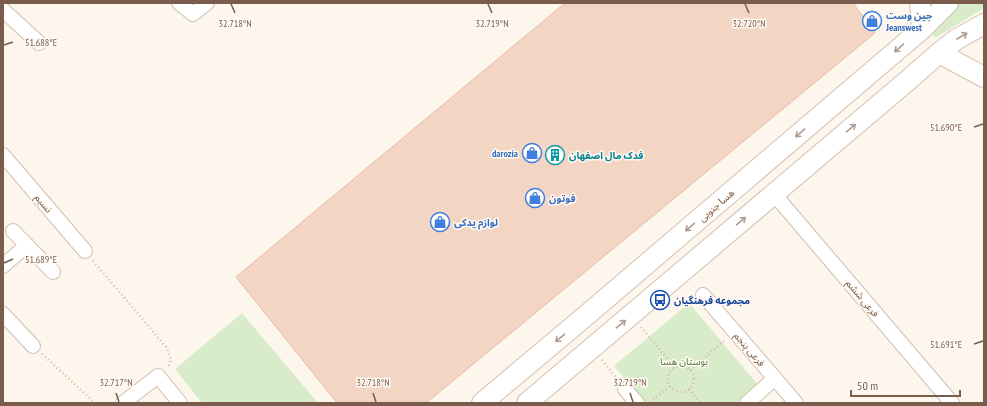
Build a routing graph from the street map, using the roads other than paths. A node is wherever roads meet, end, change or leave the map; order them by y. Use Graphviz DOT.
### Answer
graph roads {
  1 [pos="179,3"];
  2 [pos="207,3"];
  3 [pos="920,3"];
  4 [pos="948,3"];
  5 [pos="3,10"];
  6 [pos="984,24"];
  7 [pos="922,29"];
  8 [pos="38,43"];
  9 [pos="938,53"];
  10 [pos="984,77"];
  11 [pos="3,155"];
  12 [pos="774,194"];
  13 [pos="13,231"];
  14 [pos="27,245"];
  15 [pos="85,251"];
  16 [pos="3,266"];
  17 [pos="53,272"];
  18 [pos="703,295"];
  19 [pos="3,314"];
  20 [pos="582,319"];
  21 [pos="596,344"];
  22 [pos="33,346"];
  23 [pos="775,378"];
  24 [pos="625,389"];
  25 [pos="123,403"];
  26 [pos="180,403"];
  27 [pos="482,403"];
  28 [pos="527,403"];
  29 [pos="636,403"];
  30 [pos="747,403"];
  31 [pos="796,403"];
  32 [pos="952,403"];
  1 -- 2 [label="street"];
  3 -- 7 [label="main road"];
  4 -- 7 [label="main road, هسا جنوبی"];
  5 -- 8 [label="street"];
  9 -- 6 [label="main road, one-way"];
  7 -- 20 [label="main road, هسا جنوبی, one-way"];
  9 -- 10 [label="main road"];
  12 -- 9 [label="main road, one-way"];
  11 -- 15 [label="street, نسیم"];
  21 -- 12 [label="main road, one-way"];
  12 -- 32 [label="street, فرعی ششم"];
  13 -- 14 [label="street"];
  14 -- 16 [label="street"];
  14 -- 17 [label="street"];
  18 -- 23 [label="street, فرعی پنجم"];
  19 -- 22 [label="street"];
  20 -- 21 [label="main road"];
  20 -- 27 [label="main road, هسا جنوبی, one-way"];
  21 -- 28 [label="main road"];
  23 -- 30 [label="street"];
  23 -- 31 [label="street, فرعی پنجم"];
  24 -- 29 [label="street"];
  25 -- 26 [label="street"];
}
